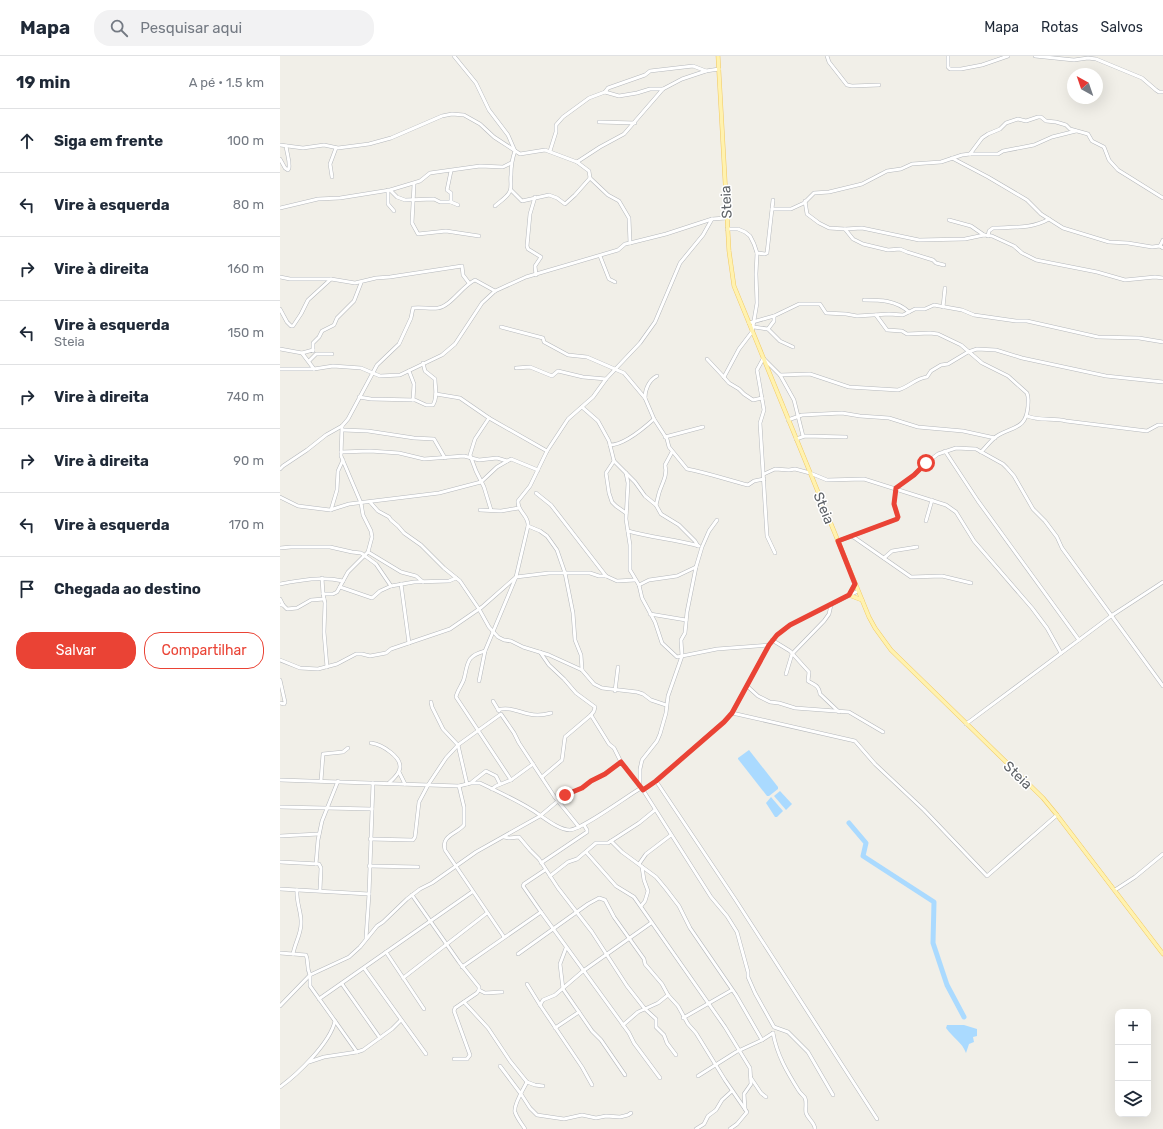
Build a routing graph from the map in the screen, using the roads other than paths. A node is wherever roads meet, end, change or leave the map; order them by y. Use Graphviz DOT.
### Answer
graph roads {
  1 [pos="454,56"];
  2 [pos="718,56"];
  3 [pos="827,56"];
  4 [pos="948,56"];
  5 [pos="1008,56"];
  6 [pos="1035,56"];
  7 [pos="719,69"];
  8 [pos="706,71"];
  9 [pos="879,85"];
  10 [pos="663,89"];
  11 [pos="605,92"];
  12 [pos="1163,92"];
  13 [pos="599,122"];
  14 [pos="635,122"];
  15 [pos="1076,131"];
  16 [pos="280,145"];
  17 [pos="286,146"];
  18 [pos="336,148"];
  19 [pos="515,151"];
  20 [pos="550,151"];
  21 [pos="970,154"];
  22 [pos="952,158"];
  23 [pos="280,159"];
  24 [pos="577,162"];
  25 [pos="511,163"];
  26 [pos="451,171"];
  27 [pos="332,177"];
  28 [pos="590,178"];
  29 [pos="414,184"];
  30 [pos="389,190"];
  31 [pos="511,190"];
  32 [pos="535,197"];
  33 [pos="1163,198"];
  34 [pos="774,200"];
  35 [pos="414,201"];
  36 [pos="805,201"];
  37 [pos="451,202"];
  38 [pos="458,205"];
  39 [pos="495,206"];
  40 [pos="280,208"];
  41 [pos="772,209"];
  42 [pos="394,211"];
  43 [pos="726,218"];
  44 [pos="712,219"];
  45 [pos="949,220"];
  46 [pos="1049,220"];
  47 [pos="727,229"];
  48 [pos="845,229"];
  49 [pos="986,235"];
  50 [pos="479,236"];
  51 [pos="1163,240"];
  52 [pos="630,242"];
  53 [pos="1162,247"];
  54 [pos="757,253"];
  55 [pos="600,256"];
  56 [pos="944,265"];
  57 [pos="536,275"];
  58 [pos="280,277"];
  59 [pos="1163,278"];
  60 [pos="331,279"];
  61 [pos="615,282"];
  62 [pos="361,283"];
  63 [pos="468,283"];
  64 [pos="945,288"];
  65 [pos="495,291"];
  66 [pos="864,300"];
  67 [pos="944,307"];
  68 [pos="280,309"];
  69 [pos="909,312"];
  70 [pos="876,315"];
  71 [pos="774,316"];
  72 [pos="755,321"];
  73 [pos="749,323"];
  74 [pos="501,327"];
  75 [pos="754,327"];
  76 [pos="768,329"];
  77 [pos="752,332"];
  78 [pos="1163,342"];
  79 [pos="793,347"];
  80 [pos="280,349"];
  81 [pos="313,350"];
  82 [pos="968,352"];
  83 [pos="302,353"];
  84 [pos="332,354"];
  85 [pos="314,355"];
  86 [pos="762,357"];
  87 [pos="707,359"];
  88 [pos="309,361"];
  89 [pos="423,363"];
  90 [pos="516,368"];
  91 [pos="280,369"];
  92 [pos="314,369"];
  93 [pos="616,369"];
  94 [pos="409,371"];
  95 [pos="372,374"];
  96 [pos="780,375"];
  97 [pos="657,376"];
  98 [pos="724,377"];
  99 [pos="606,379"];
  100 [pos="1163,382"];
  101 [pos="436,394"];
  102 [pos="359,396"];
  103 [pos="645,398"];
  104 [pos="762,398"];
  105 [pos="413,400"];
  106 [pos="582,408"];
  107 [pos="1027,416"];
  108 [pos="798,417"];
  109 [pos="489,418"];
  110 [pos="654,419"];
  111 [pos="788,420"];
  112 [pos="1163,425"];
  113 [pos="342,426"];
  114 [pos="703,427"];
  115 [pos="342,430"];
  116 [pos="803,436"];
  117 [pos="665,437"];
  118 [pos="846,437"];
  119 [pos="796,438"];
  120 [pos="995,438"];
  121 [pos="610,445"];
  122 [pos="547,451"];
  123 [pos="944,451"];
  124 [pos="341,452"];
  125 [pos="672,452"];
  126 [pos="981,452"];
  127 [pos="445,458"];
  128 [pos="471,458"];
  129 [pos="343,460"];
  130 [pos="507,461"];
  131 [pos="614,461"];
  132 [pos="280,469"];
  133 [pos="538,470"];
  134 [pos="626,473"];
  135 [pos="810,473"];
  136 [pos="764,474"];
  137 [pos="764,479"];
  138 [pos="482,482"];
  139 [pos="896,489"];
  140 [pos="536,493"];
  141 [pos="280,497"];
  142 [pos="932,500"];
  143 [pos="370,502"];
  144 [pos="361,503"];
  145 [pos="656,505"];
  146 [pos="519,508"];
  147 [pos="331,510"];
  148 [pos="480,510"];
  149 [pos="491,510"];
  150 [pos="626,513"];
  151 [pos="717,520"];
  152 [pos="926,521"];
  153 [pos="528,526"];
  154 [pos="628,531"];
  155 [pos="852,536"];
  156 [pos="838,541"];
  157 [pos="698,546"];
  158 [pos="917,547"];
  159 [pos="280,548"];
  160 [pos="702,548"];
  161 [pos="368,552"];
  162 [pos="775,553"];
  163 [pos="364,555"];
  164 [pos="884,558"];
  165 [pos="696,567"];
  166 [pos="565,573"];
  167 [pos="606,576"];
  168 [pos="322,578"];
  169 [pos="456,578"];
  170 [pos="516,578"];
  171 [pos="635,580"];
  172 [pos="343,581"];
  173 [pos="423,582"];
  174 [pos="1163,582"];
  175 [pos="971,583"];
  176 [pos="280,584"];
  177 [pos="401,584"];
  178 [pos="855,584"];
  179 [pos="639,585"];
  180 [pos="391,586"];
  181 [pos="340,587"];
  182 [pos="858,591"];
  183 [pos="323,594"];
  184 [pos="849,595"];
  185 [pos="324,598"];
  186 [pos="280,599"];
  187 [pos="862,600"];
  188 [pos="282,605"];
  189 [pos="831,605"];
  190 [pos="479,608"];
  191 [pos="650,614"];
  192 [pos="1111,616"];
  193 [pos="686,620"];
  194 [pos="493,631"];
  195 [pos="772,640"];
  196 [pos="1079,640"];
  197 [pos="409,642"];
  198 [pos="769,645"];
  199 [pos="485,651"];
  200 [pos="540,652"];
  201 [pos="1061,653"];
  202 [pos="792,654"];
  203 [pos="682,656"];
  204 [pos="280,661"];
  205 [pos="327,667"];
  206 [pos="618,667"];
  207 [pos="582,670"];
  208 [pos="786,674"];
  209 [pos="280,680"];
  210 [pos="479,681"];
  211 [pos="747,686"];
  212 [pos="1163,686"];
  213 [pos="615,690"];
  214 [pos="493,701"];
  215 [pos="431,702"];
  216 [pos="280,703"];
  217 [pos="666,705"];
  218 [pos="498,710"];
  219 [pos="839,712"];
  220 [pos="551,713"];
  221 [pos="732,713"];
  222 [pos="501,714"];
  223 [pos="591,715"];
  224 [pos="966,724"];
  225 [pos="477,731"];
  226 [pos="883,732"];
  227 [pos="371,743"];
  228 [pos="458,745"];
  229 [pos="348,748"];
  230 [pos="621,762"];
  231 [pos="533,764"];
  232 [pos="399,772"];
  233 [pos="542,776"];
  234 [pos="280,780"];
  235 [pos="511,780"];
  236 [pos="321,781"];
  237 [pos="338,781"];
  238 [pos="656,781"];
  239 [pos="373,783"];
  240 [pos="471,783"];
  241 [pos="389,784"];
  242 [pos="405,784"];
  243 [pos="467,784"];
  244 [pos="500,784"];
  245 [pos="428,785"];
  246 [pos="459,786"];
  247 [pos="641,788"];
  248 [pos="492,789"];
  249 [pos="558,801"];
  250 [pos="280,807"];
  251 [pos="327,808"];
  252 [pos="372,809"];
  253 [pos="655,810"];
  254 [pos="1057,815"];
  255 [pos="540,816"];
  256 [pos="584,825"];
  257 [pos="578,827"];
  258 [pos="319,834"];
  259 [pos="671,835"];
  260 [pos="280,836"];
  261 [pos="504,837"];
  262 [pos="370,839"];
  263 [pos="611,841"];
  264 [pos="586,852"];
  265 [pos="1163,854"];
  266 [pos="280,862"];
  267 [pos="541,863"];
  268 [pos="316,864"];
  269 [pos="369,866"];
  270 [pos="456,866"];
  271 [pos="640,866"];
  272 [pos="418,867"];
  273 [pos="545,870"];
  274 [pos="550,876"];
  275 [pos="280,889"];
  276 [pos="296,890"];
  277 [pos="320,890"];
  278 [pos="1115,890"];
  279 [pos="472,892"];
  280 [pos="369,894"];
  281 [pos="412,895"];
  282 [pos="641,906"];
  283 [pos="541,912"];
  284 [pos="487,913"];
  285 [pos="577,913"];
  286 [pos="430,921"];
  287 [pos="651,923"];
  288 [pos="554,929"];
  289 [pos="504,937"];
  290 [pos="366,938"];
  291 [pos="629,939"];
  292 [pos="447,944"];
  293 [pos="566,948"];
  294 [pos="386,952"];
  295 [pos="280,953"];
  296 [pos="293,954"];
  297 [pos="518,954"];
  298 [pos="607,954"];
  299 [pos="1163,954"];
  300 [pos="462,967"];
  301 [pos="364,968"];
  302 [pos="583,971"];
  303 [pos="310,974"];
  304 [pos="403,978"];
  305 [pos="342,984"];
  306 [pos="527,984"];
  307 [pos="563,989"];
  308 [pos="479,990"];
  309 [pos="732,990"];
  310 [pos="502,992"];
  311 [pos="668,995"];
  312 [pos="319,999"];
  313 [pos="464,1002"];
  314 [pos="708,1004"];
  315 [pos="540,1005"];
  316 [pos="280,1006"];
  317 [pos="645,1008"];
  318 [pos="424,1009"];
  319 [pos="579,1012"];
  320 [pos="683,1018"];
  321 [pos="401,1020"];
  322 [pos="335,1021"];
  323 [pos="622,1025"];
  324 [pos="555,1028"];
  325 [pos="777,1029"];
  326 [pos="773,1033"];
  327 [pos="380,1038"];
  328 [pos="762,1040"];
  329 [pos="739,1050"];
  330 [pos="357,1052"];
  331 [pos="426,1054"];
  332 [pos="676,1055"];
  333 [pos="454,1059"];
  334 [pos="307,1063"];
  335 [pos="716,1064"];
  336 [pos="500,1066"];
  337 [pos="625,1075"];
  338 [pos="698,1076"];
  339 [pos="660,1078"];
  340 [pos="751,1078"];
  341 [pos="528,1082"];
  342 [pos="592,1085"];
  343 [pos="543,1086"];
  344 [pos="280,1087"];
  345 [pos="732,1091"];
  346 [pos="521,1094"];
  347 [pos="834,1095"];
  348 [pos="766,1097"];
  349 [pos="745,1109"];
  350 [pos="631,1113"];
  351 [pos="877,1118"];
  352 [pos="525,1129"];
  353 [pos="696,1129"];
  354 [pos="730,1129"];
  355 [pos="815,1129"];
  1 -- 19 [label="street"];
  2 -- 7 [label="main road, Steia"];
  3 -- 9 [label="street"];
  4 -- 5 [label="street"];
  6 -- 12 [label="street"];
  7 -- 8 [label="street"];
  7 -- 43 [label="main road, Steia"];
  8 -- 10 [label="street"];
  8 -- 11 [label="street"];
  10 -- 11 [label="street"];
  10 -- 14 [label="street"];
  11 -- 20 [label="street"];
  13 -- 14 [label="street"];
  14 -- 24 [label="street"];
  15 -- 21 [label="street"];
  15 -- 21 [label="street"];
  15 -- 33 [label="street"];
  16 -- 17 [label="street"];
  17 -- 18 [label="street"];
  17 -- 23 [label="street"];
  18 -- 19 [label="street"];
  18 -- 27 [label="street"];
  19 -- 20 [label="street"];
  19 -- 25 [label="street"];
  20 -- 24 [label="street"];
  21 -- 22 [label="street"];
  22 -- 36 [label="street"];
  22 -- 46 [label="street"];
  24 -- 28 [label="street"];
  25 -- 26 [label="street"];
  25 -- 31 [label="street"];
  26 -- 29 [label="street"];
  26 -- 37 [label="street"];
  28 -- 32 [label="street"];
  28 -- 52 [label="street"];
  29 -- 30 [label="street"];
  29 -- 35 [label="street"];
  30 -- 35 [label="street"];
  30 -- 40 [label="street"];
  30 -- 42 [label="street"];
  31 -- 32 [label="street"];
  31 -- 39 [label="street"];
  32 -- 57 [label="street"];
  34 -- 41 [label="street"];
  35 -- 37 [label="street"];
  35 -- 50 [label="street"];
  36 -- 41 [label="street"];
  36 -- 48 [label="street"];
  37 -- 38 [label="street"];
  41 -- 54 [label="street"];
  43 -- 44 [label="street"];
  43 -- 47 [label="main road, Steia"];
  44 -- 52 [label="street"];
  44 -- 93 [label="street"];
  45 -- 49 [label="street"];
  46 -- 49 [label="street"];
  46 -- 53 [label="street"];
  47 -- 54 [label="street"];
  47 -- 73 [label="main road, Steia"];
  48 -- 49 [label="street"];
  48 -- 56 [label="street"];
  49 -- 59 [label="street"];
  51 -- 53 [label="street"];
  52 -- 55 [label="street"];
  54 -- 72 [label="street"];
  55 -- 57 [label="street"];
  55 -- 61 [label="street"];
  57 -- 65 [label="street"];
  58 -- 60 [label="street"];
  60 -- 62 [label="street"];
  60 -- 68 [label="street"];
  62 -- 63 [label="street"];
  62 -- 81 [label="street"];
  63 -- 65 [label="street"];
  63 -- 95 [label="street"];
  64 -- 67 [label="street"];
  65 -- 89 [label="street"];
  66 -- 69 [label="street"];
  67 -- 69 [label="street"];
  67 -- 78 [label="street"];
  69 -- 70 [label="street"];
  70 -- 71 [label="street"];
  70 -- 82 [label="street"];
  71 -- 72 [label="street"];
  71 -- 76 [label="street"];
  72 -- 73 [label="street"];
  72 -- 75 [label="street"];
  73 -- 77 [label="main road, Steia"];
  74 -- 93 [label="street"];
  75 -- 76 [label="street"];
  75 -- 77 [label="street"];
  76 -- 79 [label="street"];
  77 -- 86 [label="main road, Steia"];
  77 -- 98 [label="street"];
  80 -- 83 [label="street"];
  81 -- 83 [label="street"];
  81 -- 85 [label="street"];
  82 -- 96 [label="street"];
  82 -- 100 [label="street"];
  82 -- 107 [label="street"];
  83 -- 88 [label="street"];
  84 -- 85 [label="street"];
  85 -- 88 [label="street"];
  86 -- 96 [label="street"];
  86 -- 104 [label="street"];
  86 -- 111 [label="main road, Steia"];
  87 -- 98 [label="street"];
  88 -- 92 [label="street"];
  89 -- 94 [label="street"];
  89 -- 101 [label="street"];
  90 -- 99 [label="street"];
  91 -- 92 [label="street"];
  92 -- 95 [label="street"];
  93 -- 99 [label="street"];
  93 -- 103 [label="street"];
  94 -- 95 [label="street"];
  94 -- 105 [label="street"];
  95 -- 102 [label="street"];
  96 -- 108 [label="street"];
  97 -- 103 [label="street"];
  98 -- 104 [label="street"];
  99 -- 106 [label="street"];
  101 -- 105 [label="street"];
  101 -- 109 [label="street"];
  102 -- 105 [label="street"];
  102 -- 113 [label="street"];
  103 -- 110 [label="street"];
  104 -- 136 [label="street"];
  106 -- 121 [label="street"];
  106 -- 122 [label="street"];
  107 -- 112 [label="street"];
  107 -- 120 [label="street"];
  108 -- 111 [label="street"];
  108 -- 116 [label="street"];
  108 -- 120 [label="street"];
  109 -- 122 [label="street"];
  109 -- 128 [label="street"];
  110 -- 117 [label="street"];
  110 -- 121 [label="street"];
  111 -- 119 [label="main road, Steia"];
  113 -- 115 [label="street"];
  113 -- 132 [label="street"];
  114 -- 117 [label="street"];
  115 -- 124 [label="street"];
  115 -- 127 [label="street"];
  116 -- 118 [label="street"];
  116 -- 119 [label="street"];
  117 -- 125 [label="street"];
  119 -- 135 [label="main road, Steia"];
  120 -- 126 [label="street"];
  121 -- 131 [label="street"];
  122 -- 133 [label="street"];
  123 -- 126 [label="street"];
  123 -- 139 [label="street"];
  123 -- 196 [label="street"];
  124 -- 127 [label="street"];
  124 -- 129 [label="street"];
  125 -- 137 [label="street"];
  125 -- 145 [label="street"];
  126 -- 192 [label="street"];
  127 -- 128 [label="street"];
  128 -- 130 [label="street"];
  128 -- 138 [label="street"];
  129 -- 144 [label="street"];
  129 -- 147 [label="street"];
  130 -- 133 [label="street"];
  130 -- 138 [label="street"];
  131 -- 134 [label="street"];
  131 -- 150 [label="street"];
  133 -- 146 [label="street"];
  134 -- 145 [label="street"];
  134 -- 150 [label="street"];
  135 -- 136 [label="street"];
  135 -- 139 [label="street"];
  135 -- 156 [label="main road, Steia"];
  136 -- 137 [label="street"];
  137 -- 162 [label="street"];
  138 -- 143 [label="street"];
  138 -- 149 [label="street"];
  139 -- 142 [label="street"];
  139 -- 155 [label="street"];
  140 -- 167 [label="street"];
  141 -- 147 [label="street"];
  142 -- 152 [label="street"];
  142 -- 201 [label="street"];
  143 -- 144 [label="street"];
  143 -- 169 [label="street"];
  144 -- 147 [label="street"];
  144 -- 161 [label="street"];
  145 -- 157 [label="street"];
  146 -- 149 [label="street"];
  146 -- 153 [label="street"];
  148 -- 149 [label="street"];
  150 -- 154 [label="street"];
  151 -- 160 [label="street"];
  153 -- 166 [label="street"];
  153 -- 170 [label="street"];
  154 -- 157 [label="street"];
  154 -- 171 [label="street"];
  155 -- 156 [label="street"];
  155 -- 164 [label="street"];
  156 -- 178 [label="main road, Steia"];
  157 -- 160 [label="street"];
  158 -- 164 [label="street"];
  159 -- 163 [label="street"];
  160 -- 165 [label="street"];
  161 -- 163 [label="street"];
  161 -- 173 [label="street"];
  163 -- 172 [label="street"];
  163 -- 180 [label="street"];
  164 -- 175 [label="street"];
  165 -- 179 [label="street"];
  165 -- 193 [label="street"];
  166 -- 167 [label="street"];
  166 -- 170 [label="street"];
  166 -- 207 [label="street"];
  167 -- 171 [label="street"];
  168 -- 172 [label="street"];
  168 -- 176 [label="street"];
  168 -- 183 [label="street"];
  169 -- 173 [label="street"];
  169 -- 190 [label="street"];
  170 -- 190 [label="street"];
  170 -- 194 [label="street"];
  171 -- 179 [label="street"];
  172 -- 181 [label="street"];
  173 -- 177 [label="street"];
  174 -- 192 [label="street"];
  177 -- 180 [label="street"];
  177 -- 197 [label="street"];
  178 -- 182 [label="main road, Steia"];
  178 -- 184 [label="main road"];
  179 -- 191 [label="street"];
  180 -- 181 [label="street"];
  181 -- 183 [label="street"];
  182 -- 184 [label="street"];
  182 -- 187 [label="main road, Steia"];
  183 -- 185 [label="street"];
  184 -- 187 [label="main road"];
  184 -- 189 [label="street"];
  185 -- 188 [label="street"];
  185 -- 205 [label="street"];
  186 -- 188 [label="street"];
  187 -- 224 [label="main road, Steia"];
  189 -- 195 [label="street"];
  189 -- 202 [label="street"];
  190 -- 194 [label="street"];
  190 -- 197 [label="street"];
  191 -- 193 [label="street"];
  191 -- 203 [label="street"];
  192 -- 196 [label="street"];
  192 -- 212 [label="street"];
  193 -- 203 [label="street"];
  194 -- 199 [label="street"];
  194 -- 200 [label="street"];
  195 -- 198 [label="street"];
  195 -- 202 [label="street"];
  196 -- 201 [label="street"];
  197 -- 205 [label="street"];
  198 -- 203 [label="street"];
  198 -- 211 [label="street"];
  199 -- 210 [label="street"];
  199 -- 225 [label="street"];
  200 -- 207 [label="street"];
  200 -- 223 [label="street"];
  201 -- 224 [label="street"];
  202 -- 208 [label="street"];
  202 -- 219 [label="street"];
  203 -- 217 [label="street"];
  204 -- 205 [label="street"];
  206 -- 213 [label="street"];
  207 -- 213 [label="street"];
  209 -- 216 [label="street"];
  211 -- 219 [label="street"];
  211 -- 221 [label="street"];
  213 -- 217 [label="street"];
  214 -- 218 [label="street"];
  215 -- 228 [label="street"];
  217 -- 247 [label="street"];
  218 -- 220 [label="street"];
  218 -- 222 [label="street"];
  219 -- 226 [label="street"];
  221 -- 238 [label="street"];
  221 -- 254 [label="street"];
  222 -- 225 [label="street"];
  222 -- 231 [label="street"];
  223 -- 230 [label="street"];
  223 -- 233 [label="street"];
  224 -- 254 [label="main road, Steia"];
  225 -- 228 [label="street"];
  225 -- 235 [label="street"];
  227 -- 232 [label="street"];
  228 -- 243 [label="street"];
  228 -- 245 [label="street"];
  229 -- 236 [label="street"];
  230 -- 247 [label="street"];
  230 -- 249 [label="street"];
  231 -- 233 [label="street"];
  231 -- 235 [label="street"];
  232 -- 241 [label="street"];
  232 -- 242 [label="street"];
  233 -- 249 [label="street"];
  234 -- 236 [label="street"];
  235 -- 244 [label="street"];
  236 -- 237 [label="street"];
  237 -- 239 [label="street"];
  237 -- 251 [label="street"];
  238 -- 247 [label="street"];
  238 -- 351 [label="street"];
  239 -- 241 [label="street"];
  239 -- 252 [label="street"];
  240 -- 243 [label="street"];
  240 -- 244 [label="street"];
  240 -- 248 [label="street"];
  241 -- 242 [label="street"];
  242 -- 245 [label="street"];
  243 -- 246 [label="street"];
  244 -- 248 [label="street"];
  245 -- 246 [label="street"];
  245 -- 262 [label="street"];
  246 -- 270 [label="street"];
  247 -- 253 [label="street"];
  247 -- 256 [label="street"];
  248 -- 255 [label="street"];
  249 -- 255 [label="street"];
  249 -- 257 [label="street"];
  250 -- 251 [label="street"];
  251 -- 252 [label="street"];
  251 -- 258 [label="street"];
  252 -- 262 [label="street"];
  253 -- 259 [label="street"];
  253 -- 263 [label="street"];
  254 -- 278 [label="main road, Steia"];
  255 -- 257 [label="street"];
  255 -- 261 [label="street"];
  256 -- 257 [label="street"];
  256 -- 267 [label="street"];
  258 -- 260 [label="street"];
  258 -- 268 [label="street"];
  259 -- 271 [label="street"];
  259 -- 325 [label="street"];
  261 -- 267 [label="street"];
  261 -- 270 [label="street"];
  262 -- 269 [label="street"];
  263 -- 264 [label="street"];
  263 -- 271 [label="street"];
  264 -- 274 [label="street"];
  264 -- 282 [label="street"];
  265 -- 278 [label="street"];
  266 -- 268 [label="street"];
  267 -- 273 [label="street"];
  268 -- 277 [label="street"];
  269 -- 272 [label="street"];
  269 -- 280 [label="street"];
  270 -- 279 [label="street"];
  270 -- 281 [label="street"];
  271 -- 282 [label="street"];
  271 -- 309 [label="street"];
  273 -- 274 [label="street"];
  273 -- 283 [label="street"];
  274 -- 285 [label="street"];
  275 -- 276 [label="street"];
  276 -- 277 [label="street"];
  276 -- 296 [label="street"];
  277 -- 280 [label="street"];
  278 -- 299 [label="main road, Steia"];
  279 -- 284 [label="street"];
  279 -- 286 [label="street"];
  280 -- 290 [label="street"];
  281 -- 286 [label="street"];
  281 -- 290 [label="street"];
  282 -- 287 [label="street"];
  283 -- 288 [label="street"];
  283 -- 289 [label="street"];
  284 -- 289 [label="street"];
  284 -- 292 [label="street"];
  285 -- 288 [label="street"];
  285 -- 291 [label="street"];
  285 -- 298 [label="street"];
  286 -- 292 [label="street"];
  286 -- 294 [label="street"];
  287 -- 291 [label="street"];
  287 -- 314 [label="street"];
  288 -- 293 [label="street"];
  288 -- 297 [label="street"];
  289 -- 300 [label="street"];
  290 -- 303 [label="street"];
  291 -- 298 [label="street"];
  291 -- 311 [label="street"];
  292 -- 300 [label="street"];
  292 -- 304 [label="street"];
  293 -- 302 [label="street"];
  293 -- 307 [label="street"];
  294 -- 301 [label="street"];
  294 -- 304 [label="street"];
  295 -- 296 [label="street"];
  296 -- 303 [label="street"];
  298 -- 302 [label="street"];
  298 -- 317 [label="street"];
  300 -- 308 [label="street"];
  301 -- 305 [label="street"];
  301 -- 321 [label="street"];
  302 -- 307 [label="street"];
  302 -- 323 [label="street"];
  303 -- 312 [label="street"];
  303 -- 316 [label="street"];
  304 -- 318 [label="street"];
  305 -- 312 [label="street"];
  305 -- 327 [label="street"];
  306 -- 315 [label="street"];
  307 -- 315 [label="street"];
  307 -- 319 [label="street"];
  308 -- 310 [label="street"];
  308 -- 313 [label="street"];
  309 -- 314 [label="street"];
  309 -- 328 [label="street"];
  311 -- 317 [label="street"];
  311 -- 320 [label="street"];
  312 -- 322 [label="street"];
  313 -- 333 [label="street"];
  313 -- 341 [label="street"];
  314 -- 320 [label="street"];
  314 -- 329 [label="street"];
  315 -- 324 [label="street"];
  317 -- 323 [label="street"];
  317 -- 332 [label="street"];
  319 -- 324 [label="street"];
  319 -- 337 [label="street"];
  320 -- 335 [label="street"];
  321 -- 327 [label="street"];
  321 -- 331 [label="street"];
  322 -- 330 [label="street"];
  322 -- 334 [label="street"];
  323 -- 339 [label="street"];
  324 -- 342 [label="street"];
  325 -- 326 [label="street"];
  325 -- 347 [label="street"];
  326 -- 328 [label="street"];
  326 -- 355 [label="street"];
  327 -- 330 [label="street"];
  328 -- 329 [label="street"];
  329 -- 335 [label="street"];
  329 -- 340 [label="street"];
  330 -- 334 [label="street"];
  334 -- 344 [label="street"];
  335 -- 338 [label="street"];
  335 -- 345 [label="street"];
  336 -- 346 [label="street"];
  340 -- 348 [label="street"];
  340 -- 349 [label="street"];
  341 -- 343 [label="street"];
  341 -- 346 [label="street"];
  345 -- 349 [label="street"];
  345 -- 353 [label="street"];
  346 -- 350 [label="street"];
  346 -- 352 [label="street"];
  349 -- 354 [label="street"];
}
